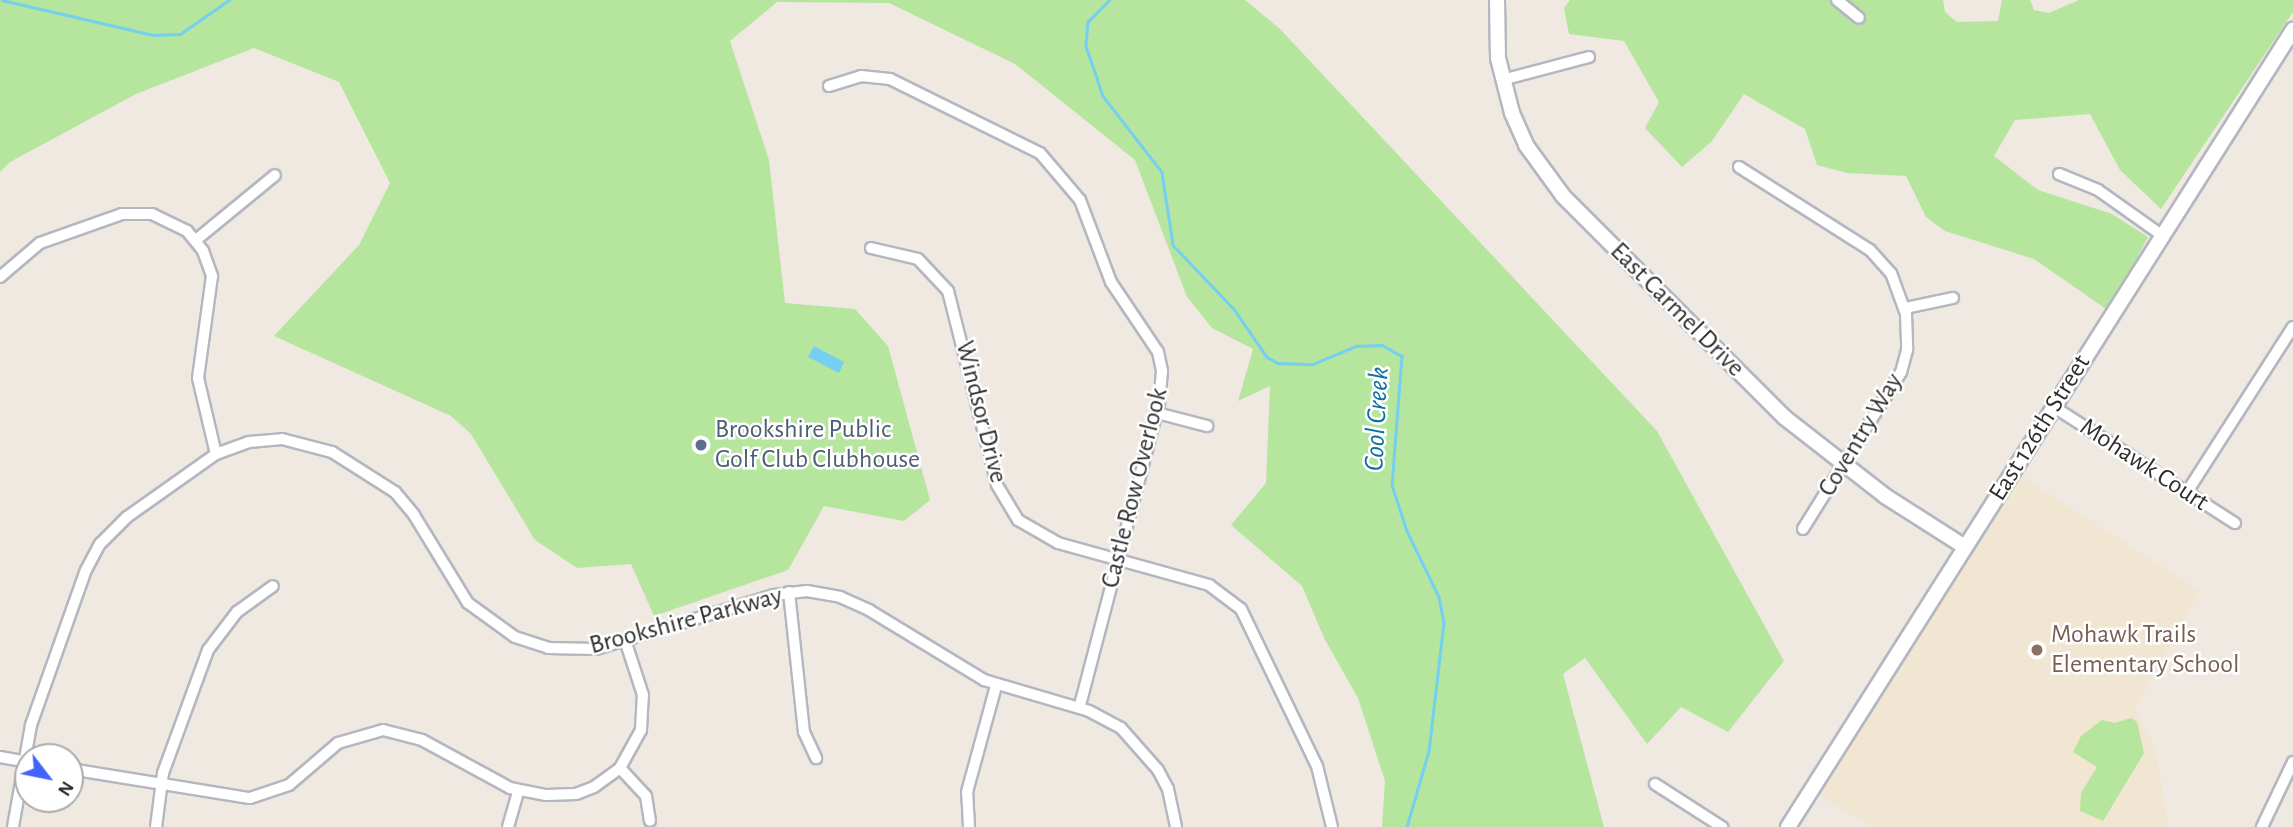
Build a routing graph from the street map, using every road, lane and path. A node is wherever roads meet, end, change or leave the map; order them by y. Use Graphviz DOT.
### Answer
graph roads {
  1 [pos="1497,0"];
  2 [pos="1837,0"];
  3 [pos="1859,18"];
  4 [pos="2293,30"];
  5 [pos="1589,57"];
  6 [pos="1502,80"];
  7 [pos="830,86"];
  8 [pos="1739,167"];
  9 [pos="2059,174"];
  10 [pos="275,175"];
  11 [pos="2163,236"];
  12 [pos="196,240"];
  13 [pos="871,248"];
  14 [pos="0,277"];
  15 [pos="1953,298"];
  16 [pos="1905,308"];
  17 [pos="2293,327"];
  18 [pos="2054,407"];
  19 [pos="1157,413"];
  20 [pos="1207,426"];
  21 [pos="216,454"];
  22 [pos="1844,466"];
  23 [pos="2187,492"];
  24 [pos="2235,523"];
  25 [pos="1803,529"];
  26 [pos="1965,547"];
  27 [pos="1118,559"];
  28 [pos="273,586"];
  29 [pos="789,592"];
  30 [pos="626,643"];
  31 [pos="996,686"];
  32 [pos="1079,708"];
  33 [pos="30,743"];
  34 [pos="817,758"];
  35 [pos="2293,762"];
  36 [pos="620,768"];
  37 [pos="84,771"];
  38 [pos="162,785"];
  39 [pos="1655,785"];
  40 [pos="518,791"];
  41 [pos="650,821"];
  42 [pos="156,827"];
  43 [pos="508,827"];
  44 [pos="969,827"];
  45 [pos="1176,827"];
  46 [pos="1332,827"];
  47 [pos="1722,827"];
  48 [pos="1788,827"];
  49 [pos="2262,827"];
  1 -- 6 [label="street, East Carmel Drive"];
  2 -- 3 [label="street"];
  4 -- 11 [label="street, East 126th Street"];
  5 -- 6 [label="street"];
  6 -- 22 [label="street, East Carmel Drive"];
  7 -- 19 [label="street, Castle Row Overlook"];
  8 -- 16 [label="street, Coventry Way"];
  9 -- 11 [label="street"];
  10 -- 12 [label="street"];
  11 -- 18 [label="street, East 126th Street"];
  12 -- 14 [label="street"];
  12 -- 21 [label="street"];
  13 -- 27 [label="street, Windsor Drive"];
  15 -- 16 [label="street"];
  16 -- 22 [label="street, Coventry Way"];
  17 -- 23 [label="street"];
  18 -- 23 [label="street, Mohawk Court"];
  18 -- 26 [label="street, East 126th Street"];
  19 -- 20 [label="street"];
  19 -- 27 [label="street, Castle Row Overlook"];
  21 -- 30 [label="street, Brookshire Parkway"];
  21 -- 33 [label="street, Brookshire Parkway"];
  22 -- 25 [label="street, Coventry Way"];
  22 -- 26 [label="street, East Carmel Drive"];
  23 -- 24 [label="street, Mohawk Court"];
  26 -- 48 [label="street, East 126th Street"];
  27 -- 32 [label="street, Castle Row Overlook"];
  27 -- 46 [label="street, Windsor Drive"];
  28 -- 38 [label="street"];
  29 -- 30 [label="street, Brookshire Parkway"];
  29 -- 31 [label="street, Brookshire Parkway"];
  29 -- 34 [label="street"];
  30 -- 36 [label="street"];
  31 -- 32 [label="street, Brookshire Parkway"];
  31 -- 44 [label="street"];
  32 -- 45 [label="street, Brookshire Parkway"];
  35 -- 49 [label="street"];
  36 -- 40 [label="street"];
  36 -- 41 [label="street"];
  37 -- 38 [label="street"];
  38 -- 40 [label="street"];
  38 -- 42 [label="street"];
  39 -- 47 [label="street"];
  40 -- 43 [label="street"];
}
